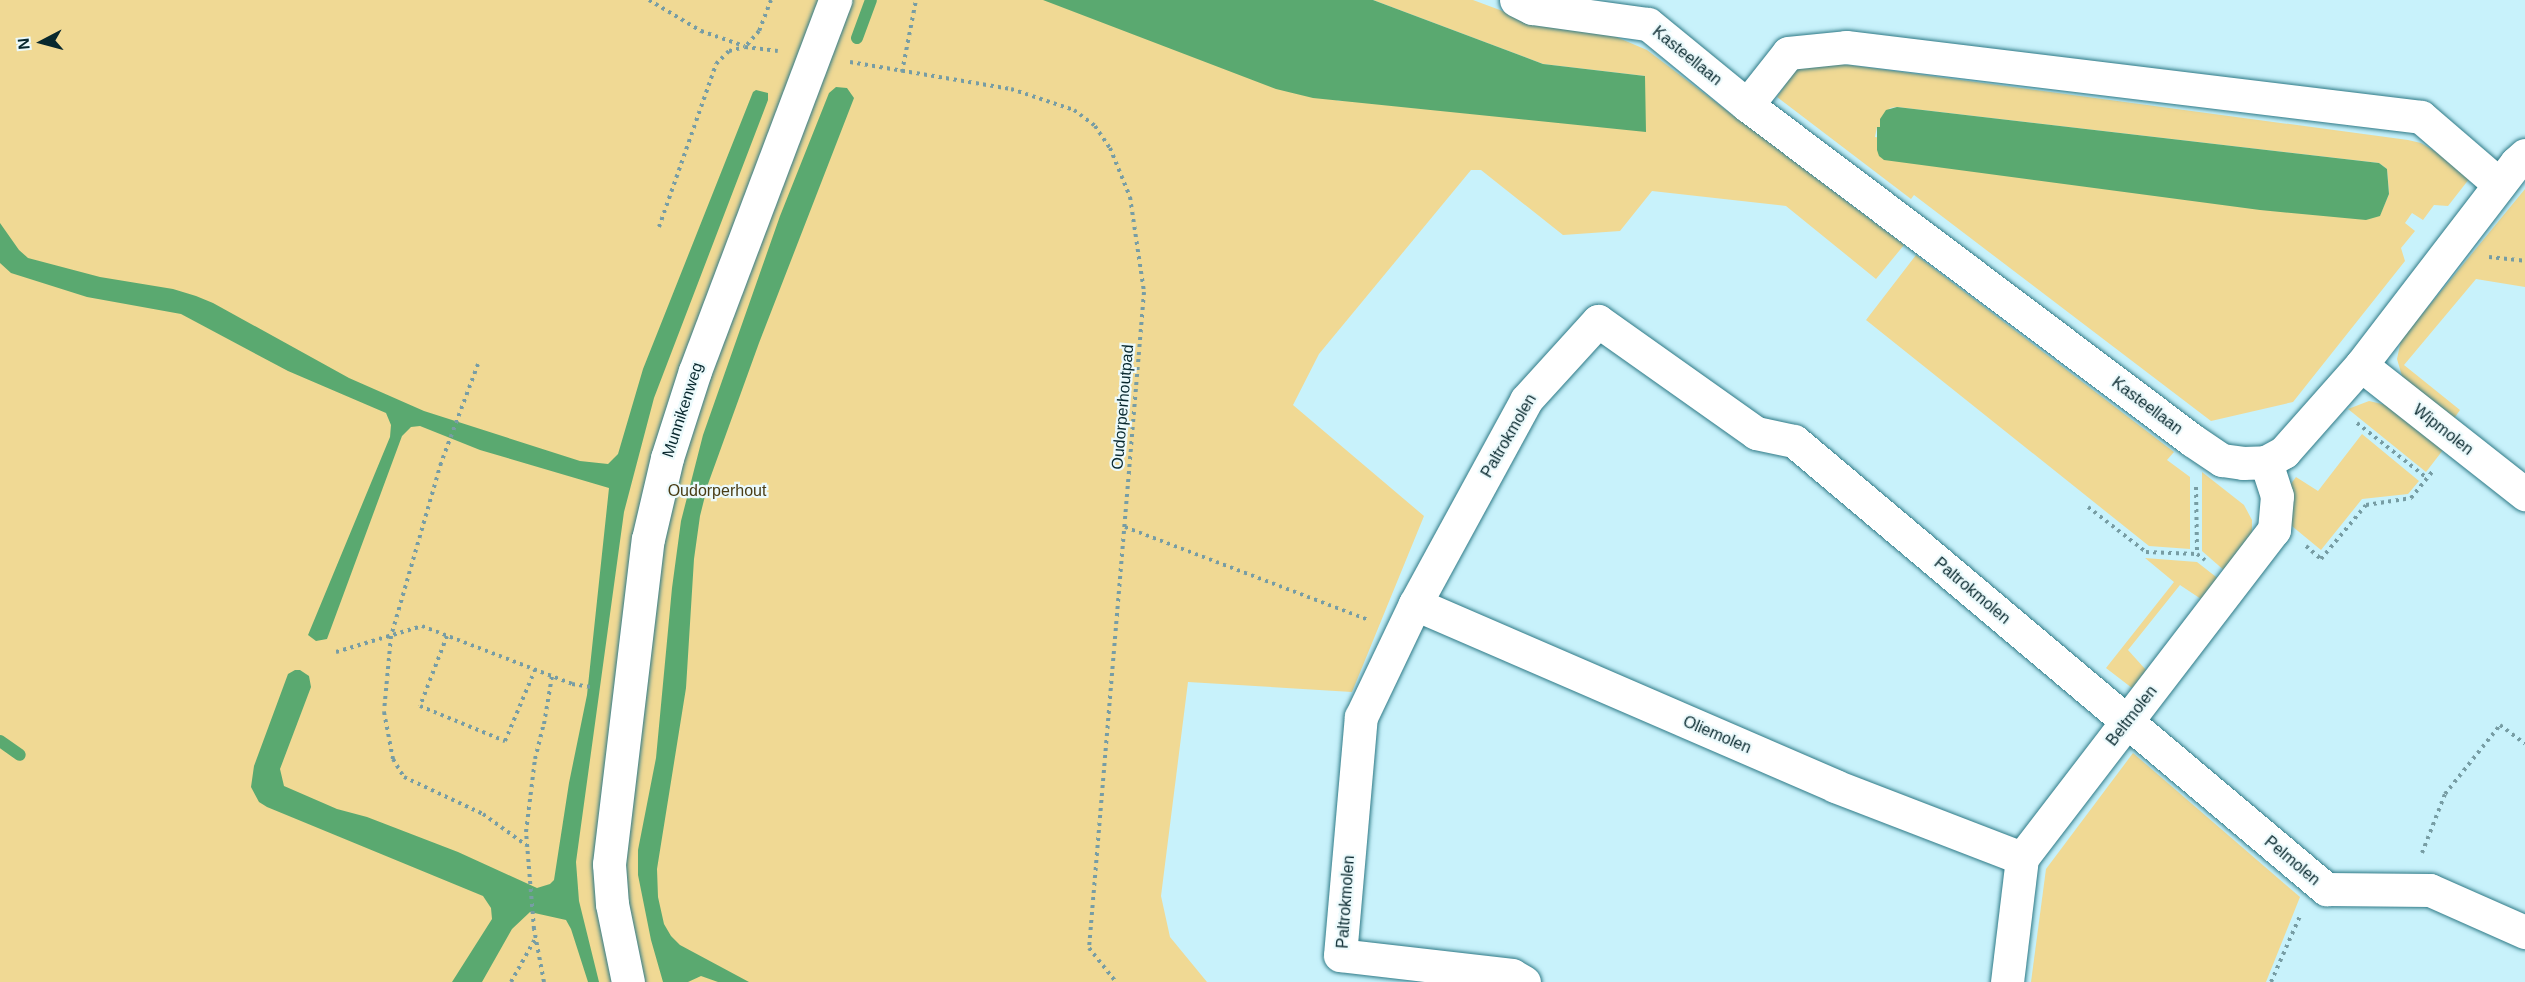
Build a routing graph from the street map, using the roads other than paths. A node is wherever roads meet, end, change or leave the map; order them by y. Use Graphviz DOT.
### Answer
graph roads {
  1 [pos="835,0"];
  2 [pos="1516,0"];
  3 [pos="1747,105"];
  4 [pos="2525,155"];
  5 [pos="2499,184"];
  6 [pos="2361,365"];
  7 [pos="2266,462"];
  8 [pos="2525,494"];
  9 [pos="1415,604"];
  10 [pos="2127,723"];
  11 [pos="2022,858"];
  12 [pos="2525,932"];
  13 [pos="628,982"];
  14 [pos="1524,982"];
  15 [pos="2007,982"];
  1 -- 13 [label="street, Munnikenweg"];
  2 -- 3 [label="street, Kasteellaan"];
  3 -- 5 [label="street"];
  3 -- 7 [label="street, Kasteellaan"];
  4 -- 5 [label="street"];
  5 -- 6 [label="street"];
  6 -- 7 [label="street"];
  6 -- 8 [label="street, Wipmolen"];
  7 -- 10 [label="street, Beltmolen"];
  9 -- 10 [label="street, Paltrokmolen"];
  9 -- 11 [label="street, Oliemolen"];
  9 -- 14 [label="street, Paltrokmolen"];
  10 -- 11 [label="street, Beltmolen"];
  10 -- 12 [label="street, Pelmolen"];
  11 -- 15 [label="street"];
}
